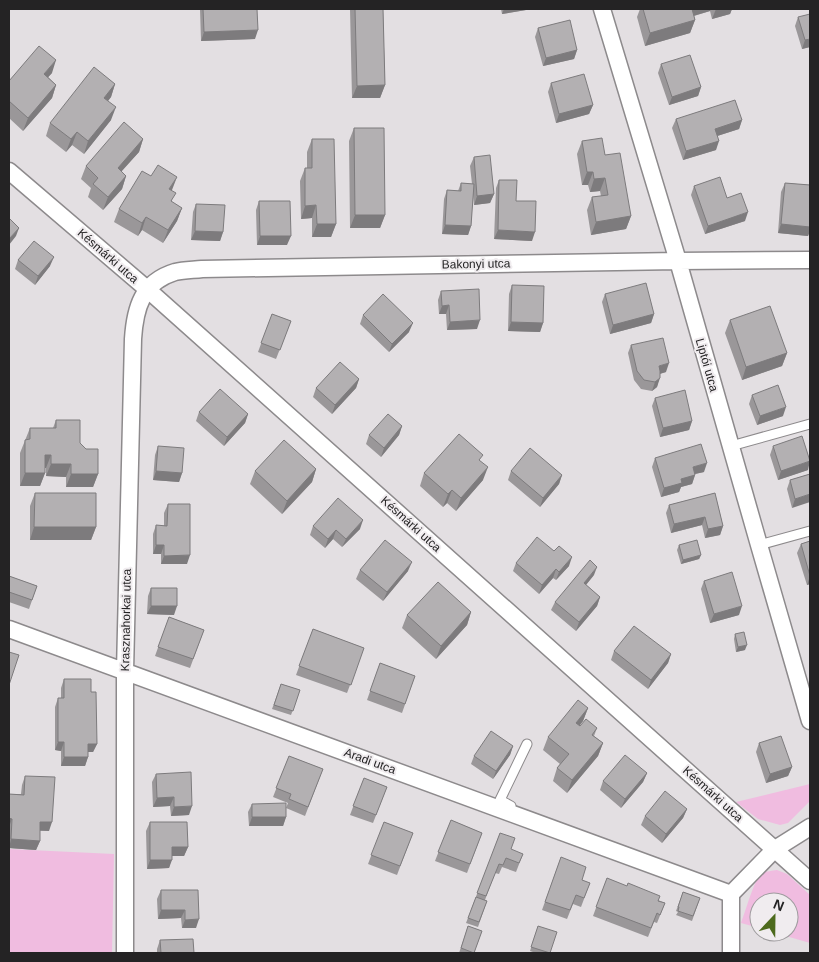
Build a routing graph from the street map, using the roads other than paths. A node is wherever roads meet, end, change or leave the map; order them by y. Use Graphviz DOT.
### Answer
graph roads {
  1 [pos="602,9"];
  2 [pos="9,171"];
  3 [pos="810,260"];
  4 [pos="678,261"];
  5 [pos="147,289"];
  6 [pos="810,424"];
  7 [pos="731,446"];
  8 [pos="810,531"];
  9 [pos="759,545"];
  10 [pos="9,629"];
  11 [pos="125,671"];
  12 [pos="810,721"];
  13 [pos="527,744"];
  14 [pos="547,826"];
  15 [pos="810,827"];
  16 [pos="774,849"];
  17 [pos="810,881"];
  18 [pos="731,894"];
  19 [pos="125,953"];
  20 [pos="731,953"];
  1 -- 4 [label="street, Liptói utca"];
  2 -- 5 [label="street, Késmárki utca"];
  3 -- 4 [label="street, Bakonyi utca"];
  4 -- 5 [label="street, Bakonyi utca"];
  4 -- 7 [label="street, Liptói utca"];
  5 -- 11 [label="street, Krasznahorkai utca"];
  5 -- 16 [label="street, Késmárki utca"];
  6 -- 7 [label="lane"];
  7 -- 9 [label="street, Liptói utca"];
  8 -- 9 [label="lane"];
  9 -- 12 [label="street, Liptói utca"];
  10 -- 11 [label="street, Aradi utca"];
  11 -- 14 [label="street, Aradi utca"];
  11 -- 19 [label="street, Krasznahorkai utca"];
  13 -- 14 [label="lane"];
  14 -- 18 [label="street, Aradi utca"];
  15 -- 16 [label="street"];
  16 -- 17 [label="street, Késmárki utca"];
  16 -- 18 [label="street"];
  18 -- 20 [label="street"];
}
